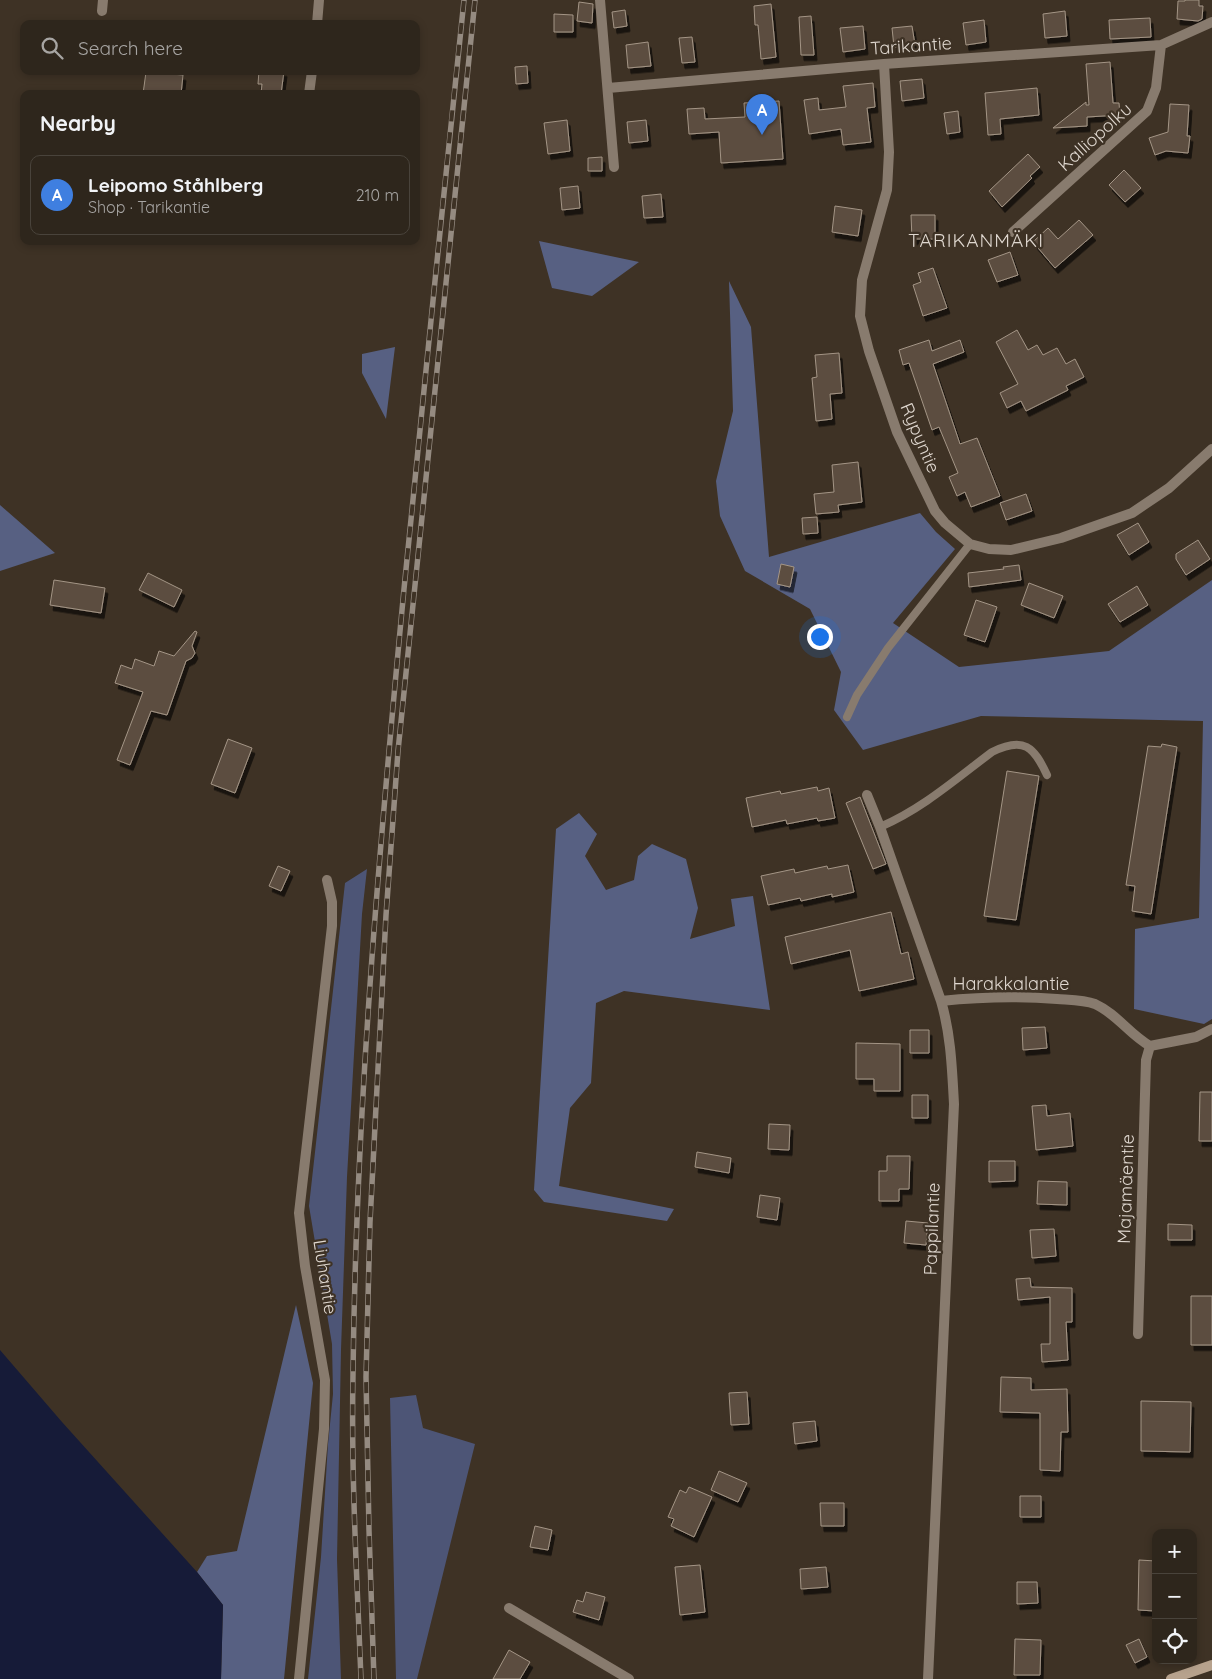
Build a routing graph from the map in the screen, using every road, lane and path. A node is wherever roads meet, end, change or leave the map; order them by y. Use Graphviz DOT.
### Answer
graph roads {
  1 [pos="103,0"];
  2 [pos="319,0"];
  3 [pos="600,0"];
  4 [pos="102,11"];
  5 [pos="317,20"];
  6 [pos="1212,22"];
  7 [pos="1161,45"];
  8 [pos="884,64"];
  9 [pos="311,75"];
  10 [pos="608,88"];
  11 [pos="310,90"];
  12 [pos="614,168"];
  13 [pos="1013,232"];
  14 [pos="1212,449"];
  15 [pos="970,544"];
  16 [pos="847,717"];
  17 [pos="1047,775"];
  18 [pos="867,795"];
  19 [pos="880,827"];
  20 [pos="327,880"];
  21 [pos="941,1001"];
  22 [pos="1212,1029"];
  23 [pos="1150,1046"];
  24 [pos="1138,1334"];
  25 [pos="509,1608"];
  26 [pos="1212,1665"];
  27 [pos="299,1679"];
  28 [pos="628,1679"];
  29 [pos="928,1679"];
  30 [pos="1171,1679"];
  1 -- 4 [label="street"];
  2 -- 5 [label="street"];
  3 -- 10 [label="street"];
  6 -- 7 [label="street, Tarikantie"];
  7 -- 8 [label="street, Tarikantie"];
  7 -- 13 [label="street, Kalliopolku"];
  8 -- 10 [label="street, Tarikantie"];
  8 -- 15 [label="street, Rypyntie"];
  9 -- 11 [label="street"];
  10 -- 12 [label="street"];
  14 -- 15 [label="street, Rypyntie"];
  15 -- 16 [label="lane"];
  17 -- 19 [label="lane"];
  18 -- 19 [label="street, Pappilantie"];
  19 -- 21 [label="street, Pappilantie"];
  20 -- 27 [label="street, Liuhantie"];
  21 -- 23 [label="street, Harakkalantie"];
  21 -- 29 [label="street, Pappilantie"];
  22 -- 23 [label="street"];
  23 -- 24 [label="street, Majamäentie"];
  25 -- 28 [label="street"];
  26 -- 30 [label="street"];
}
